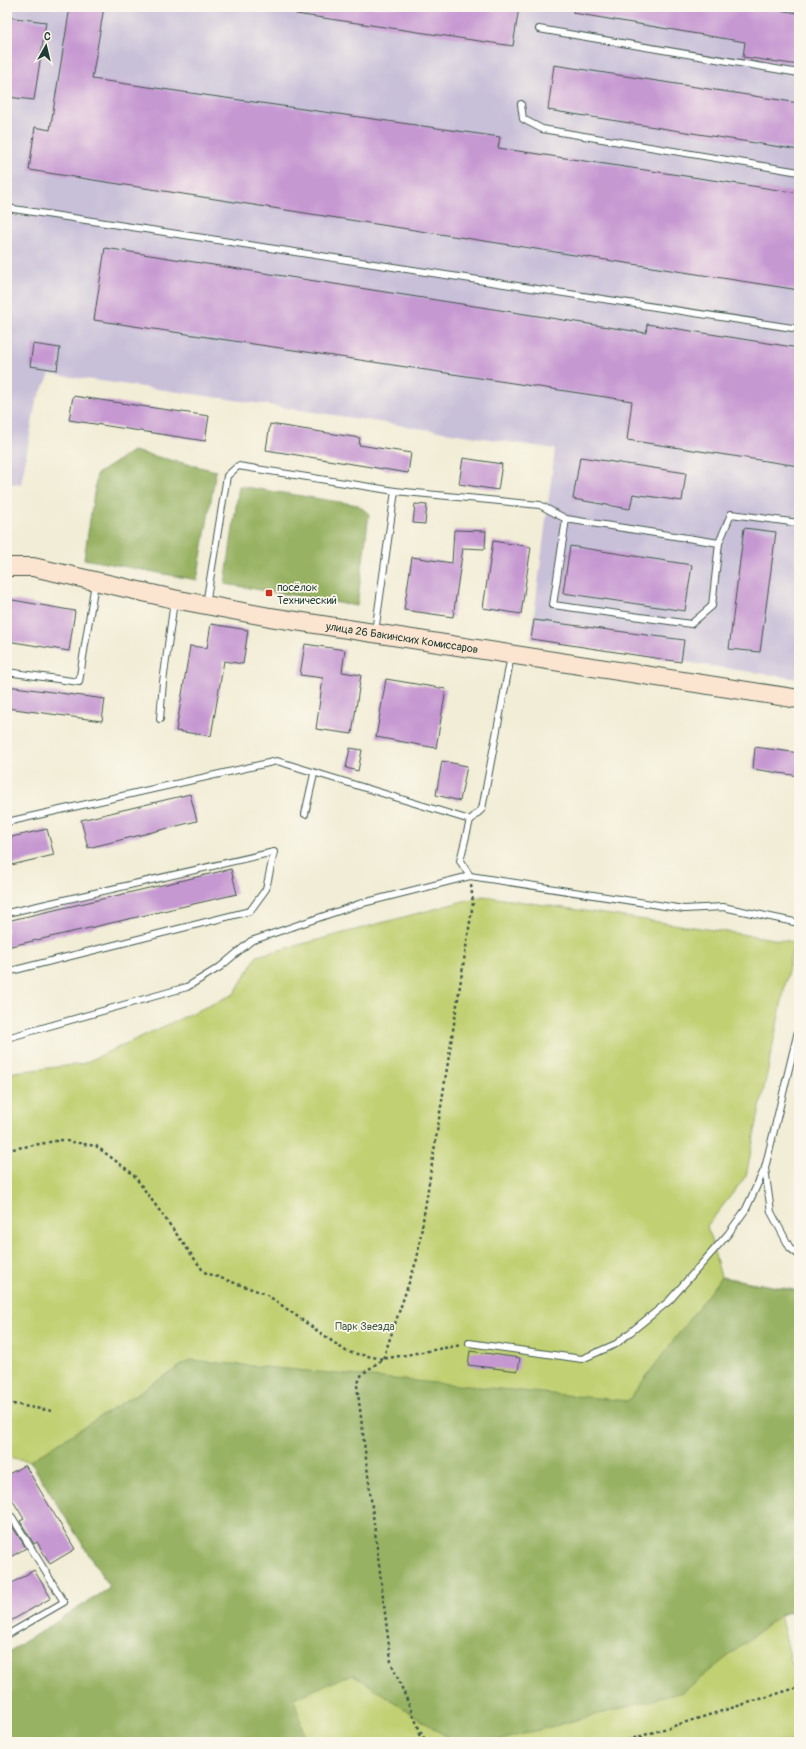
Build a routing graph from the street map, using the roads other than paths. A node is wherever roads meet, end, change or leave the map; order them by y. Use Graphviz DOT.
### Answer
graph roads {
  1 [pos="539,29"];
  2 [pos="799,73"];
  3 [pos="521,104"];
  4 [pos="799,172"];
  5 [pos="7,208"];
  6 [pos="799,329"];
  7 [pos="395,491"];
  8 [pos="566,519"];
  9 [pos="799,523"];
  10 [pos="720,543"];
  11 [pos="7,567"];
  12 [pos="96,582"];
  13 [pos="174,599"];
  14 [pos="206,606"];
  15 [pos="375,633"];
  16 [pos="511,655"];
  17 [pos="7,672"];
  18 [pos="799,699"];
  19 [pos="160,719"];
  20 [pos="314,774"];
  21 [pos="305,814"];
  22 [pos="470,820"];
  23 [pos="7,822"];
  24 [pos="470,876"];
  25 [pos="7,913"];
  26 [pos="799,923"];
  27 [pos="7,972"];
  28 [pos="799,1027"];
  29 [pos="7,1038"];
  30 [pos="765,1168"];
  31 [pos="799,1255"];
  32 [pos="469,1344"];
  33 [pos="7,1520"];
  34 [pos="7,1635"];
  1 -- 2 [label="lane"];
  3 -- 4 [label="lane"];
  5 -- 6 [label="lane"];
  7 -- 8 [label="lane"];
  7 -- 14 [label="lane"];
  7 -- 15 [label="lane"];
  8 -- 10 [label="lane"];
  8 -- 10 [label="lane"];
  9 -- 10 [label="lane"];
  11 -- 12 [label="main road, улица 26 Бакинских Комиссаров"];
  12 -- 13 [label="main road, улица 26 Бакинских Комиссаров"];
  12 -- 17 [label="lane"];
  13 -- 14 [label="main road, улица 26 Бакинских Комиссаров"];
  13 -- 19 [label="lane"];
  14 -- 15 [label="main road, улица 26 Бакинских Комиссаров"];
  15 -- 16 [label="main road, улица 26 Бакинских Комиссаров"];
  16 -- 18 [label="main road, улица 26 Бакинских Комиссаров"];
  16 -- 22 [label="lane"];
  20 -- 21 [label="lane"];
  20 -- 22 [label="lane"];
  20 -- 23 [label="lane"];
  22 -- 24 [label="lane"];
  24 -- 26 [label="lane"];
  24 -- 29 [label="lane"];
  25 -- 27 [label="lane"];
  28 -- 30 [label="lane"];
  30 -- 31 [label="lane"];
  30 -- 32 [label="lane"];
  33 -- 34 [label="lane"];
}
